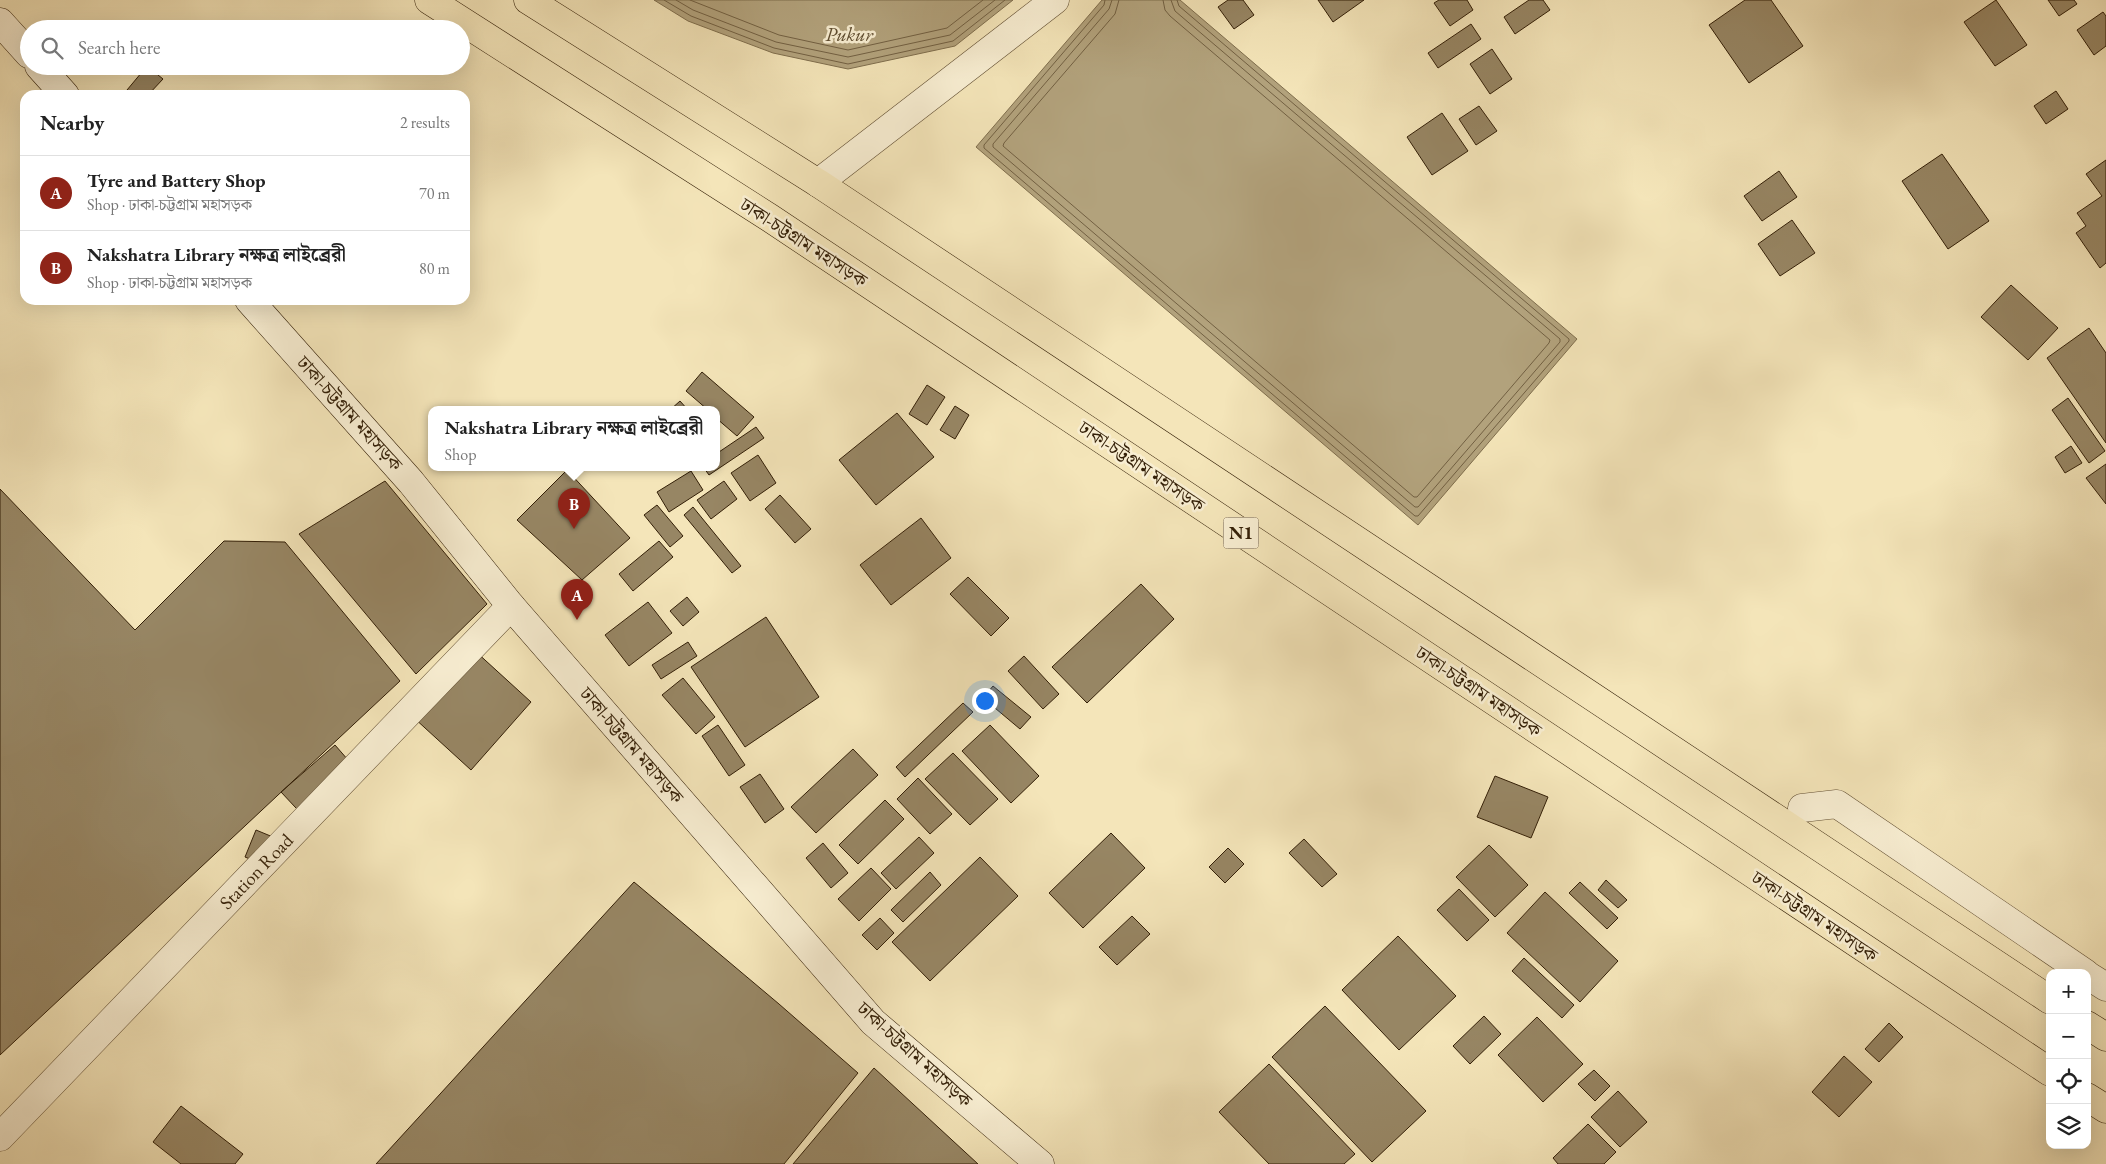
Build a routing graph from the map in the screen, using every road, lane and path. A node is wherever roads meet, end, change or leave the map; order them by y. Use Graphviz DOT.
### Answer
graph roads {
  1 [pos="429,0"];
  2 [pos="528,0"];
  3 [pos="1055,0"];
  4 [pos="460,20"];
  5 [pos="0,22"];
  6 [pos="470,26"];
  7 [pos="20,44"];
  8 [pos="48,75"];
  9 [pos="61,90"];
  10 [pos="818,183"];
  11 [pos="252,305"];
  12 [pos="511,606"];
  13 [pos="1802,808"];
  14 [pos="2079,969"];
  15 [pos="2091,977"];
  16 [pos="2106,987"];
  17 [pos="2046,997"];
  18 [pos="2091,1028"];
  19 [pos="2106,1038"];
  20 [pos="2046,1069"];
  21 [pos="2091,1100"];
  22 [pos="2106,1110"];
  23 [pos="0,1137"];
  24 [pos="1040,1164"];
  1 -- 4 [label="highway, ঢাকা-চট্টগ্রাম মহাসড়ক / N1"];
  2 -- 10 [label="highway"];
  3 -- 10 [label="street"];
  5 -- 7 [label="street"];
  6 -- 20 [label="highway, ঢাকা-চট্টগ্রাম মহাসড়ক / N1"];
  8 -- 9 [label="street"];
  10 -- 17 [label="highway"];
  11 -- 12 [label="street, ঢাকা-চট্টগ্রাম মহাসড়ক"];
  12 -- 23 [label="street, Station Road"];
  12 -- 24 [label="street, ঢাকা-চট্টগ্রাম মহাসড়ক"];
  13 -- 14 [label="street"];
  15 -- 16 [label="street"];
  18 -- 19 [label="highway"];
  21 -- 22 [label="highway"];
}
